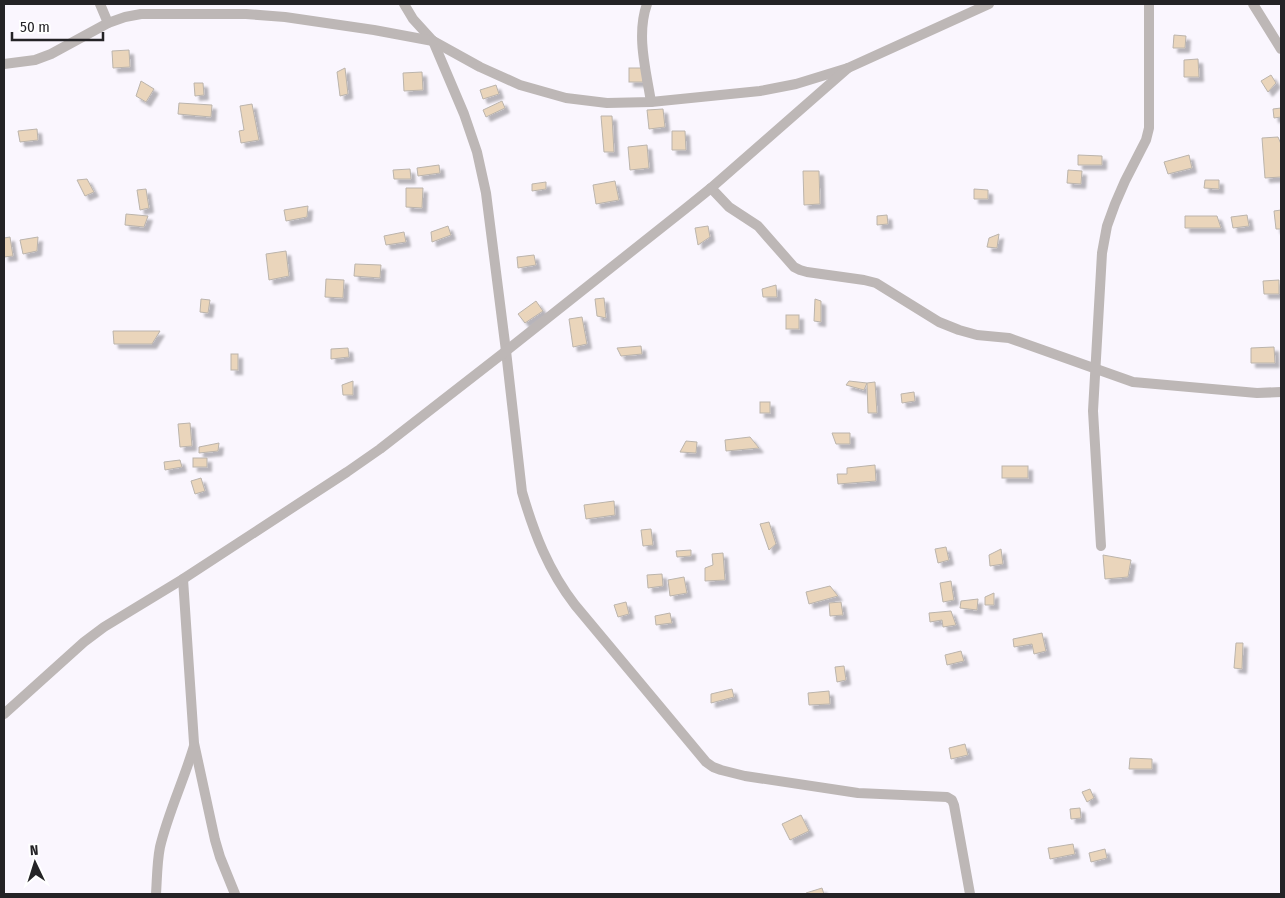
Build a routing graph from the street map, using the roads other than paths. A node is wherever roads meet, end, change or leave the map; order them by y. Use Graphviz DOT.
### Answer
graph roads {
  1 [pos="100,4"];
  2 [pos="203,4"];
  3 [pos="404,4"];
  4 [pos="647,4"];
  5 [pos="989,4"];
  6 [pos="1149,4"];
  7 [pos="1253,4"];
  8 [pos="192,14"];
  9 [pos="108,23"];
  10 [pos="433,41"];
  11 [pos="1281,48"];
  12 [pos="4,64"];
  13 [pos="848,68"];
  14 [pos="651,102"];
  15 [pos="711,188"];
  16 [pos="506,351"];
  17 [pos="1094,369"];
  18 [pos="1281,392"];
  19 [pos="1101,546"];
  20 [pos="183,579"];
  21 [pos="4,714"];
  22 [pos="194,743"];
  23 [pos="156,894"];
  24 [pos="235,894"];
  25 [pos="970,894"];
  1 -- 9 [label="street"];
  2 -- 8 [label="street"];
  3 -- 10 [label="street"];
  4 -- 14 [label="street"];
  5 -- 13 [label="street"];
  6 -- 17 [label="street"];
  7 -- 11 [label="street"];
  8 -- 9 [label="street"];
  8 -- 10 [label="street"];
  9 -- 12 [label="street"];
  10 -- 14 [label="street"];
  10 -- 16 [label="street"];
  13 -- 14 [label="street"];
  13 -- 15 [label="street"];
  15 -- 16 [label="street"];
  15 -- 17 [label="street"];
  16 -- 20 [label="street"];
  16 -- 25 [label="street"];
  17 -- 18 [label="street"];
  17 -- 19 [label="street"];
  20 -- 21 [label="street"];
  20 -- 22 [label="street"];
  22 -- 23 [label="street"];
  22 -- 24 [label="street"];
}
